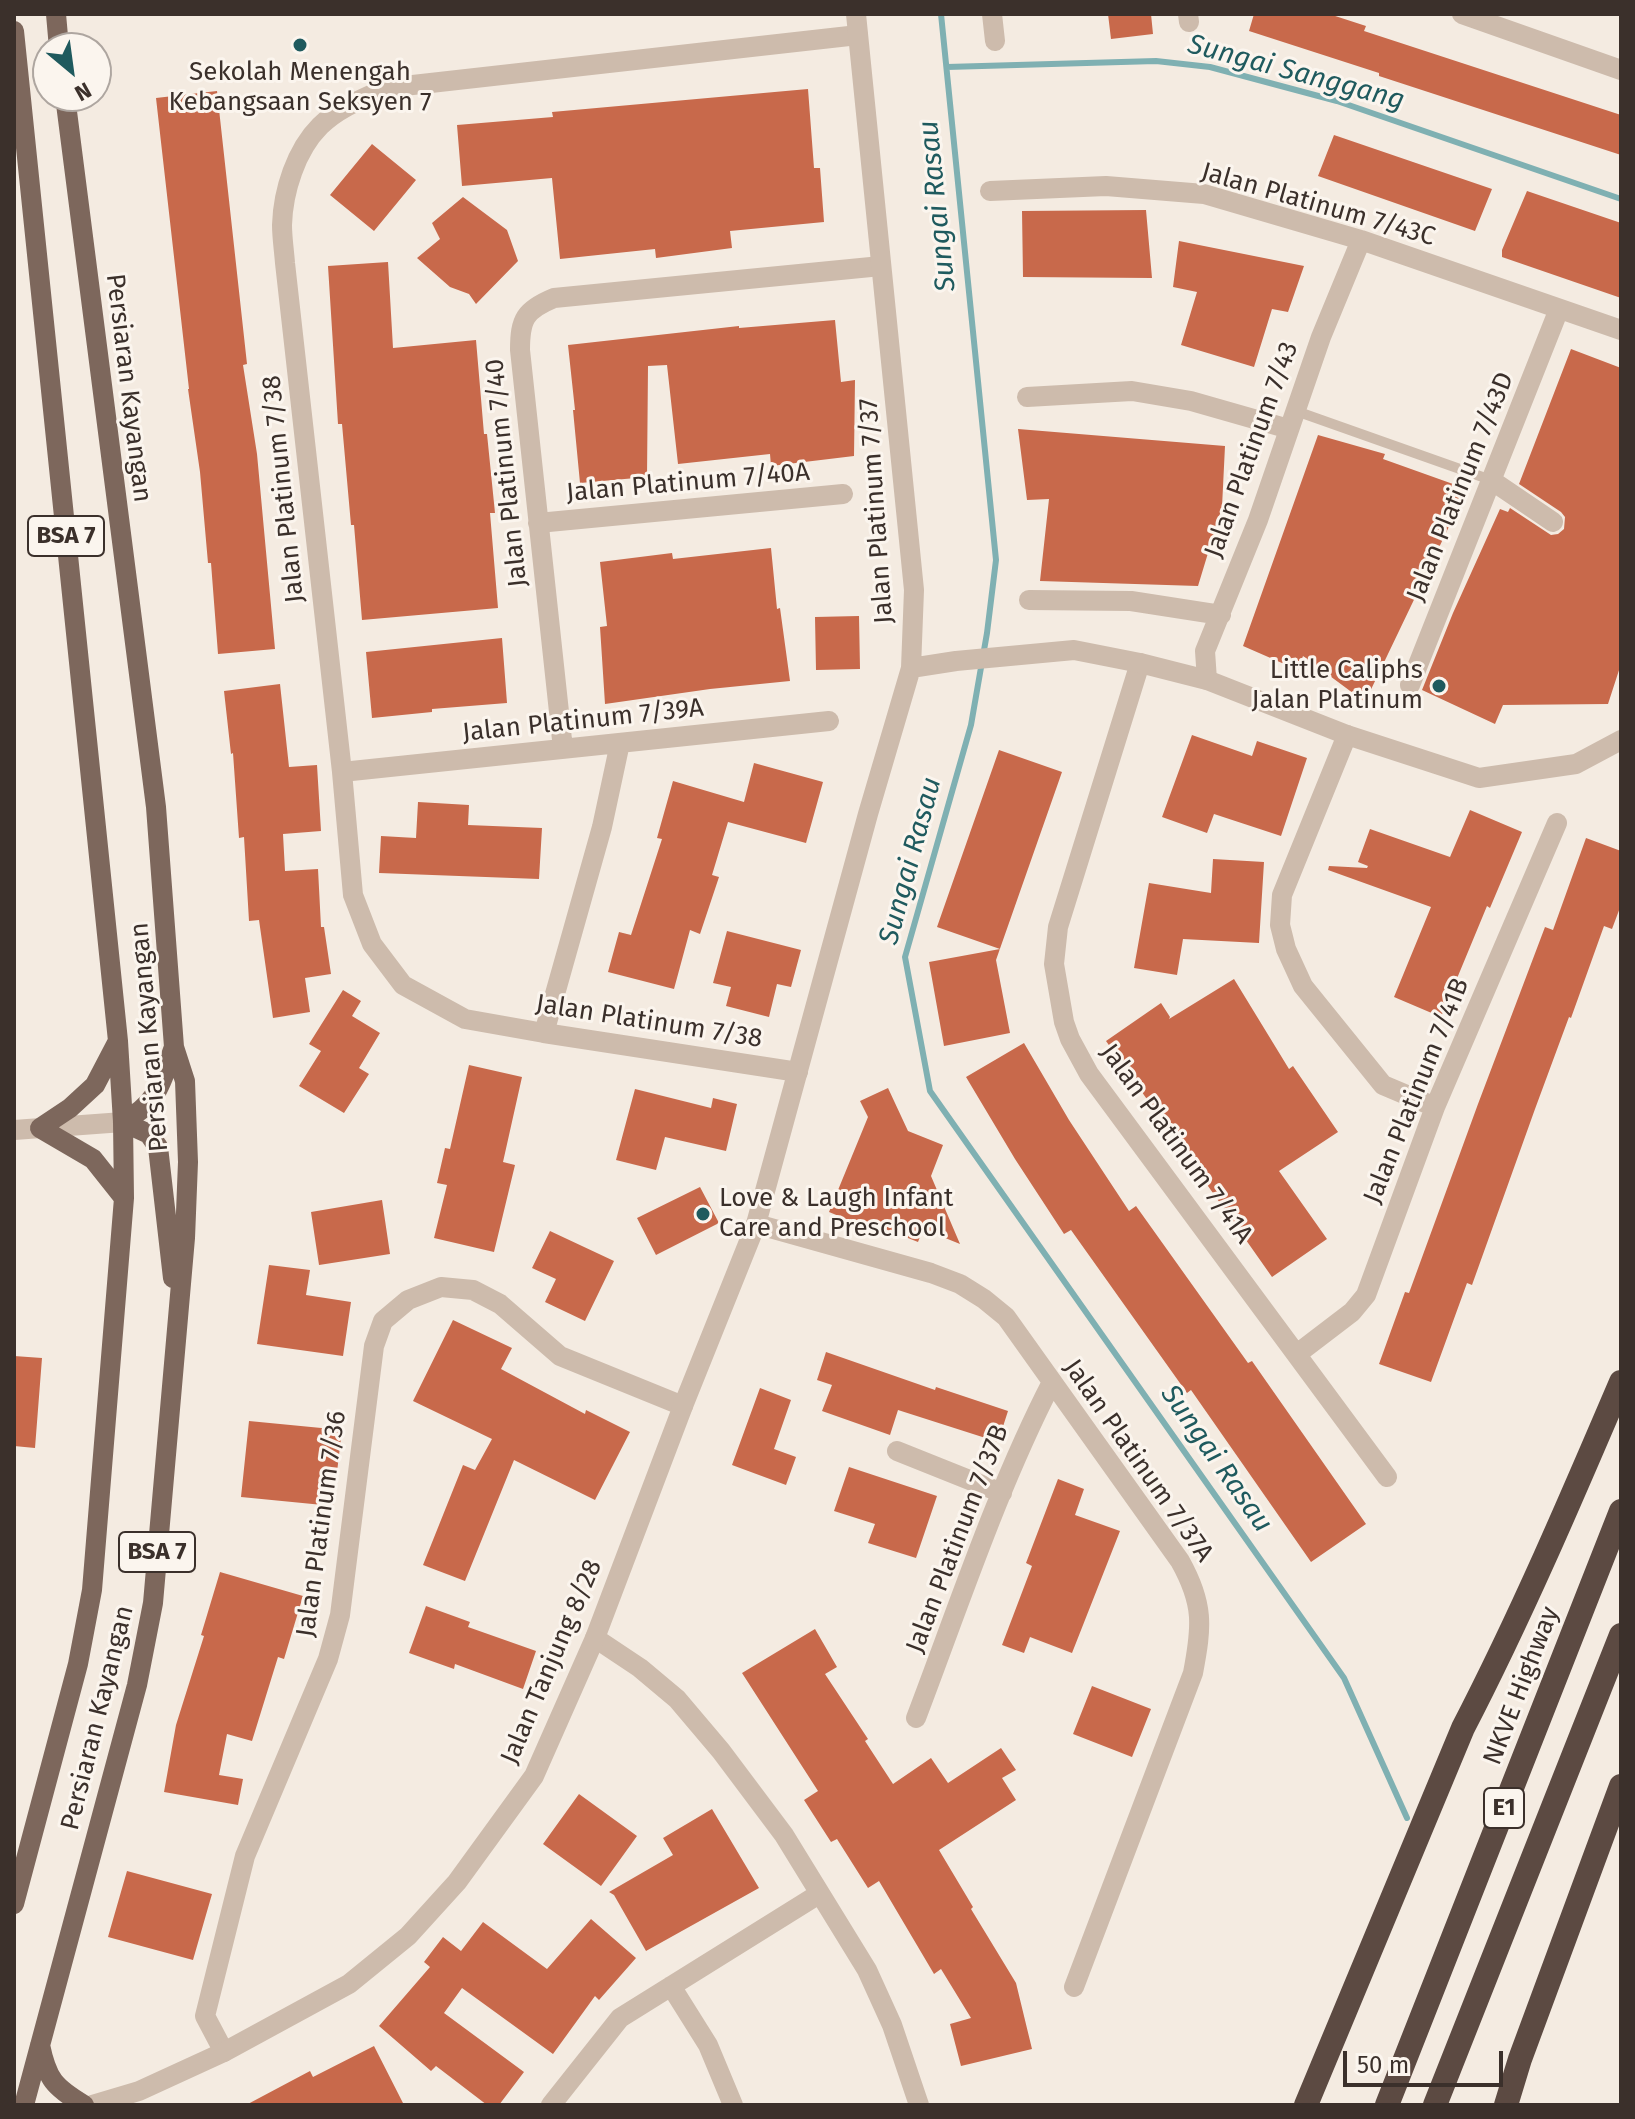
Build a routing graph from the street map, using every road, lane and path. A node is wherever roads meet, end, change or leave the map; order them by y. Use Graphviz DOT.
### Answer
graph roads {
  1 [pos="856,14"];
  2 [pos="992,14"];
  3 [pos="1462,14"];
  4 [pos="14,31"];
  5 [pos="858,35"];
  6 [pos="995,41"];
  7 [pos="1621,70"];
  8 [pos="67,112"];
  9 [pos="990,191"];
  10 [pos="1361,240"];
  11 [pos="881,266"];
  12 [pos="1559,309"];
  13 [pos="1621,330"];
  14 [pos="1027,397"];
  15 [pos="1292,420"];
  16 [pos="1491,480"];
  17 [pos="843,494"];
  18 [pos="1553,522"];
  19 [pos="538,523"];
  20 [pos="1029,600"];
  21 [pos="1221,615"];
  22 [pos="1140,663"];
  23 [pos="911,668"];
  24 [pos="1207,680"];
  25 [pos="1410,685"];
  26 [pos="829,721"];
  27 [pos="1347,735"];
  28 [pos="1621,740"];
  29 [pos="620,743"];
  30 [pos="563,749"];
  31 [pos="342,772"];
  32 [pos="1557,823"];
  33 [pos="544,1033"];
  34 [pos="118,1041"];
  35 [pos="174,1047"];
  36 [pos="798,1072"];
  37 [pos="1435,1107"];
  38 [pos="123,1122"];
  39 [pos="40,1128"];
  40 [pos="14,1130"];
  41 [pos="124,1198"];
  42 [pos="756,1224"];
  43 [pos="178,1316"];
  44 [pos="1297,1354"];
  45 [pos="1052,1382"];
  46 [pos="1621,1382"];
  47 [pos="683,1406"];
  48 [pos="897,1451"];
  49 [pos="1387,1477"];
  50 [pos="1002,1493"];
  51 [pos="1621,1511"];
  52 [pos="1621,1635"];
  53 [pos="595,1638"];
  54 [pos="916,1718"];
  55 [pos="1621,1786"];
  56 [pos="819,1894"];
  57 [pos="14,1904"];
  58 [pos="671,1986"];
  59 [pos="1074,1987"];
  60 [pos="40,2045"];
  61 [pos="224,2052"];
  62 [pos="24,2105"];
  63 [pos="84,2105"];
  64 [pos="92,2105"];
  65 [pos="551,2105"];
  66 [pos="733,2105"];
  67 [pos="919,2105"];
  68 [pos="1306,2105"];
  69 [pos="1387,2105"];
  70 [pos="1435,2105"];
  71 [pos="1506,2105"];
  1 -- 5 [label="street, Jalan Platinum 7/37"];
  2 -- 6 [label="street"];
  3 -- 7 [label="street"];
  4 -- 34 [label="main road, Persiaran Kayangan / BSA 7"];
  5 -- 11 [label="street, Jalan Platinum 7/37"];
  5 -- 31 [label="street, Jalan Platinum 7/38"];
  8 -- 35 [label="main road, Persiaran Kayangan / BSA 7"];
  9 -- 10 [label="street, Jalan Platinum 7/43C"];
  10 -- 12 [label="street, Jalan Platinum 7/43C"];
  10 -- 15 [label="street, Jalan Platinum 7/43"];
  11 -- 19 [label="street, Jalan Platinum 7/40"];
  11 -- 23 [label="street, Jalan Platinum 7/37"];
  12 -- 13 [label="street, Jalan Platinum 7/43C"];
  12 -- 16 [label="street, Jalan Platinum 7/43D"];
  14 -- 15 [label="street"];
  15 -- 16 [label="lane"];
  15 -- 21 [label="street, Jalan Platinum 7/43"];
  16 -- 18 [label="street"];
  16 -- 25 [label="street, Jalan Platinum 7/43D"];
  17 -- 19 [label="street, Jalan Platinum 7/40A"];
  19 -- 30 [label="street, Jalan Platinum 7/40"];
  20 -- 21 [label="street"];
  21 -- 24 [label="street, Jalan Platinum 7/43"];
  22 -- 23 [label="street"];
  22 -- 24 [label="street"];
  22 -- 44 [label="street, Jalan Platinum 7/41A"];
  23 -- 36 [label="street, Jalan Platinum 7/37"];
  24 -- 27 [label="street"];
  26 -- 29 [label="street, Jalan Platinum 7/39A"];
  27 -- 28 [label="street"];
  27 -- 37 [label="street"];
  29 -- 30 [label="street, Jalan Platinum 7/39A"];
  29 -- 33 [label="street"];
  30 -- 31 [label="street, Jalan Platinum 7/39A"];
  31 -- 33 [label="street, Jalan Platinum 7/38"];
  32 -- 37 [label="street, Jalan Platinum 7/41B"];
  33 -- 36 [label="street, Jalan Platinum 7/38"];
  34 -- 38 [label="main road, Persiaran Kayangan / BSA 7"];
  34 -- 39 [label="main road"];
  35 -- 38 [label="main road"];
  35 -- 43 [label="main road, Persiaran Kayangan / BSA 7"];
  36 -- 42 [label="street, Jalan Platinum 7/37"];
  37 -- 44 [label="street, Jalan Platinum 7/41B"];
  38 -- 39 [label="street"];
  38 -- 41 [label="main road, Persiaran Kayangan / BSA 7"];
  38 -- 43 [label="main road"];
  39 -- 40 [label="street"];
  39 -- 41 [label="main road"];
  41 -- 57 [label="main road, Persiaran Kayangan / BSA 7"];
  42 -- 45 [label="street, Jalan Platinum 7/37A"];
  42 -- 47 [label="street, Jalan Tanjung 8/28"];
  43 -- 60 [label="main road, Persiaran Kayangan / BSA 7"];
  44 -- 49 [label="street, Jalan Platinum 7/41A"];
  45 -- 50 [label="street, Jalan Platinum 7/37B"];
  45 -- 59 [label="street, Jalan Platinum 7/37A"];
  46 -- 68 [label="highway"];
  47 -- 53 [label="street, Jalan Tanjung 8/28"];
  47 -- 61 [label="street, Jalan Platinum 7/36"];
  48 -- 50 [label="street"];
  50 -- 54 [label="street, Jalan Platinum 7/37B"];
  51 -- 69 [label="highway, NKVE Highway / E1"];
  52 -- 70 [label="highway, E1"];
  53 -- 56 [label="street"];
  53 -- 61 [label="street, Jalan Tanjung 8/28"];
  55 -- 71 [label="highway"];
  56 -- 58 [label="street"];
  56 -- 67 [label="street"];
  58 -- 65 [label="street"];
  58 -- 66 [label="street"];
  60 -- 62 [label="main road, Persiaran Kayangan / BSA 7"];
  60 -- 63 [label="main road"];
  61 -- 64 [label="street, Jalan Tanjung 8/28"];
}
